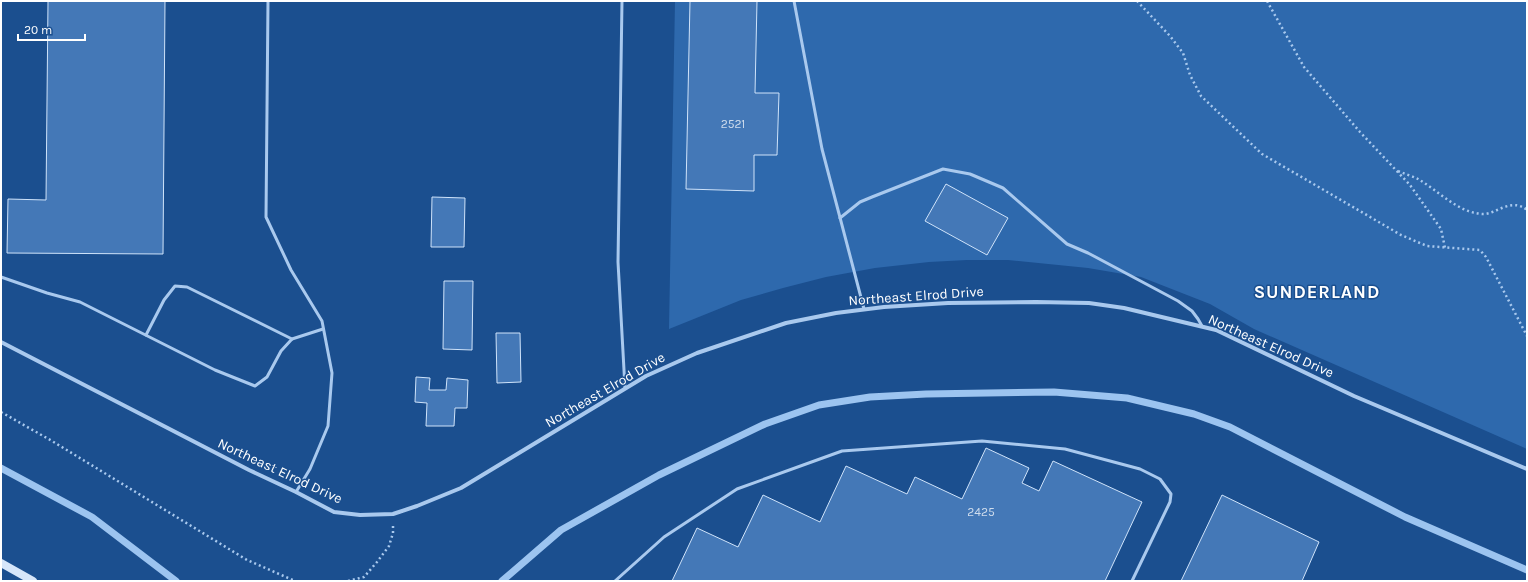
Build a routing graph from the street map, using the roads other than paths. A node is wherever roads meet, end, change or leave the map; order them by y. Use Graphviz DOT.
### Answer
graph roads {
  1 [pos="268,1"];
  2 [pos="622,1"];
  3 [pos="794,1"];
  4 [pos="840,218"];
  5 [pos="1,276"];
  6 [pos="864,309"];
  7 [pos="1202,326"];
  8 [pos="323,329"];
  9 [pos="146,335"];
  10 [pos="292,339"];
  11 [pos="1,342"];
  12 [pos="625,388"];
  13 [pos="1527,468"];
  14 [pos="296,492"];
  15 [pos="1,563"];
  16 [pos="33,581"];
  17 [pos="615,581"];
  18 [pos="1132,581"];
  1 -- 8 [label="lane"];
  2 -- 12 [label="lane"];
  3 -- 4 [label="lane"];
  4 -- 6 [label="lane"];
  4 -- 7 [label="lane"];
  5 -- 9 [label="lane"];
  6 -- 7 [label="street, Northeast Elrod Drive"];
  6 -- 12 [label="street, Northeast Elrod Drive"];
  7 -- 13 [label="street, Northeast Elrod Drive"];
  8 -- 10 [label="lane"];
  8 -- 14 [label="lane"];
  9 -- 10 [label="lane"];
  9 -- 10 [label="lane"];
  11 -- 14 [label="street, Northeast Elrod Drive"];
  12 -- 14 [label="street, Northeast Elrod Drive"];
  15 -- 16 [label="street"];
  17 -- 18 [label="lane"];
}
